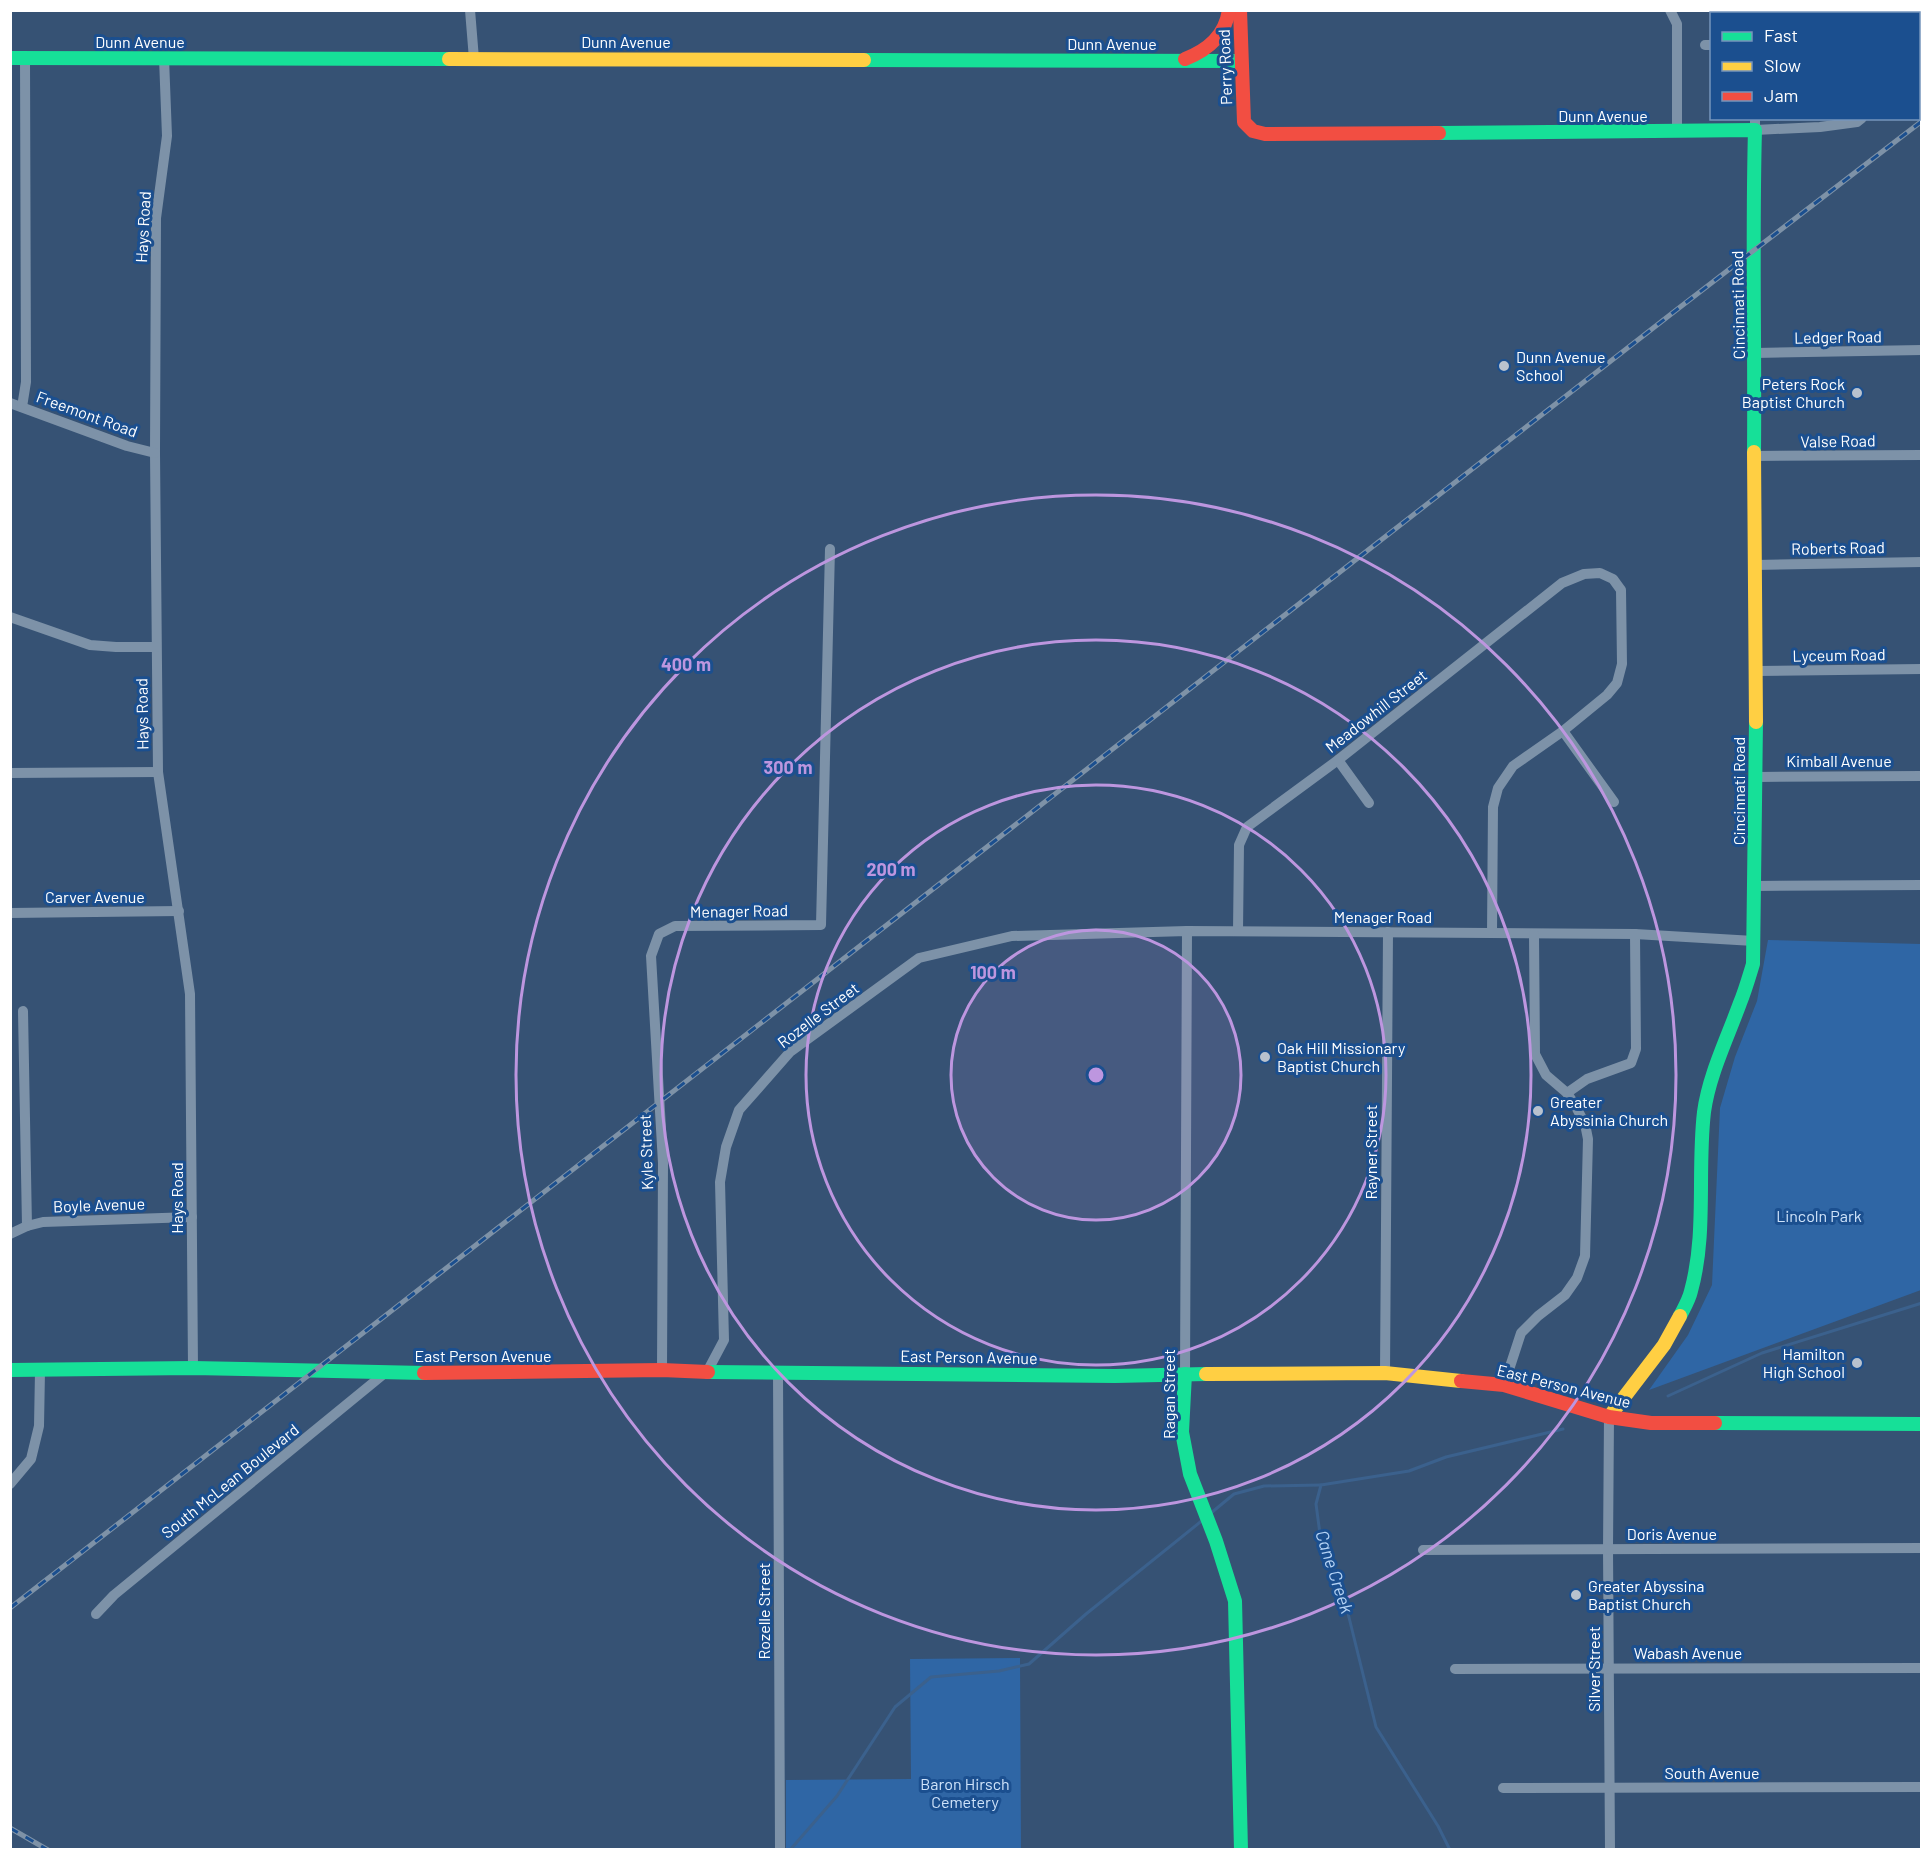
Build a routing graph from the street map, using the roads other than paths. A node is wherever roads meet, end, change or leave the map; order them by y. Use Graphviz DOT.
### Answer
graph roads {
  1 [pos="470,10"];
  2 [pos="1229,10"];
  3 [pos="1240,10"];
  4 [pos="1670,10"];
  5 [pos="18,58"];
  6 [pos="164,58"];
  7 [pos="474,59"];
  8 [pos="1179,61"];
  9 [pos="1241,61"];
  10 [pos="1859,120"];
  11 [pos="1244,122"];
  12 [pos="1820,123"];
  13 [pos="1755,124"];
  14 [pos="1677,132"];
  15 [pos="1922,350"];
  16 [pos="1755,353"];
  17 [pos="10,403"];
  18 [pos="22,407"];
  19 [pos="154,453"];
  20 [pos="1922,455"];
  21 [pos="1754,456"];
  22 [pos="830,549"];
  23 [pos="1922,562"];
  24 [pos="1755,565"];
  25 [pos="10,616"];
  26 [pos="156,647"];
  27 [pos="1922,669"];
  28 [pos="1756,671"];
  29 [pos="1563,731"];
  30 [pos="1338,760"];
  31 [pos="10,772"];
  32 [pos="158,772"];
  33 [pos="1922,776"];
  34 [pos="1756,777"];
  35 [pos="1614,802"];
  36 [pos="1369,803"];
  37 [pos="1922,885"];
  38 [pos="1756,886"];
  39 [pos="179,912"];
  40 [pos="10,913"];
  41 [pos="1187,931"];
  42 [pos="1238,931"];
  43 [pos="1388,932"];
  44 [pos="1492,933"];
  45 [pos="659,934"];
  46 [pos="1534,934"];
  47 [pos="1635,934"];
  48 [pos="1012,936"];
  49 [pos="1754,940"];
  50 [pos="23,1011"];
  51 [pos="1567,1093"];
  52 [pos="192,1217"];
  53 [pos="27,1226"];
  54 [pos="10,1234"];
  55 [pos="193,1368"];
  56 [pos="10,1370"];
  57 [pos="662,1370"];
  58 [pos="40,1371"];
  59 [pos="778,1371"];
  60 [pos="707,1372"];
  61 [pos="385,1373"];
  62 [pos="1385,1373"];
  63 [pos="1185,1374"];
  64 [pos="1504,1386"];
  65 [pos="1609,1417"];
  66 [pos="1922,1424"];
  67 [pos="10,1484"];
  68 [pos="1922,1548"];
  69 [pos="1608,1549"];
  70 [pos="1423,1550"];
  71 [pos="96,1614"];
  72 [pos="1609,1668"];
  73 [pos="1922,1668"];
  74 [pos="1455,1669"];
  75 [pos="1922,1787"];
  76 [pos="1503,1788"];
  77 [pos="1610,1788"];
  78 [pos="780,1850"];
  79 [pos="1241,1850"];
  80 [pos="1610,1850"];
  1 -- 7 [label="street"];
  2 -- 8 [label="main road"];
  3 -- 9 [label="main road, Perry Road"];
  4 -- 14 [label="street"];
  5 -- 6 [label="main road, Dunn Avenue"];
  5 -- 18 [label="street"];
  6 -- 7 [label="main road, Dunn Avenue"];
  6 -- 19 [label="street, Hays Road"];
  7 -- 8 [label="main road, Dunn Avenue"];
  8 -- 9 [label="main road, Dunn Avenue"];
  9 -- 11 [label="main road, Perry Road"];
  10 -- 12 [label="street, Dunn Avenue"];
  11 -- 14 [label="main road, Dunn Avenue"];
  12 -- 13 [label="street, Dunn Avenue"];
  13 -- 14 [label="main road, Dunn Avenue"];
  13 -- 16 [label="main road, Cincinnati Road"];
  15 -- 16 [label="street, Ledger Road"];
  16 -- 21 [label="main road, Cincinnati Road"];
  17 -- 18 [label="street, Freemont Road"];
  18 -- 19 [label="street, Freemont Road"];
  19 -- 26 [label="street, Hays Road"];
  20 -- 21 [label="street, Valse Road"];
  21 -- 24 [label="main road, Cincinnati Road"];
  22 -- 45 [label="street, Menager Road"];
  23 -- 24 [label="street, Roberts Road"];
  24 -- 28 [label="main road, Cincinnati Road"];
  25 -- 26 [label="street"];
  26 -- 32 [label="street, Hays Road"];
  27 -- 28 [label="street, Lyceum Road"];
  28 -- 34 [label="main road, Cincinnati Road"];
  29 -- 30 [label="street, Meadowhill Street"];
  29 -- 35 [label="street"];
  29 -- 44 [label="street"];
  30 -- 36 [label="street"];
  30 -- 42 [label="street, Meadowhill Street"];
  31 -- 32 [label="street"];
  32 -- 39 [label="street, Hays Road"];
  33 -- 34 [label="street, Kimball Avenue"];
  34 -- 38 [label="main road, Cincinnati Road"];
  37 -- 38 [label="street"];
  38 -- 49 [label="main road, Cincinnati Road"];
  39 -- 40 [label="street, Carver Avenue"];
  39 -- 52 [label="street, Hays Road"];
  41 -- 42 [label="street, Menager Road"];
  41 -- 48 [label="street, Menager Road"];
  41 -- 63 [label="street, Ragan Street"];
  42 -- 43 [label="street, Menager Road"];
  43 -- 44 [label="street, Menager Road"];
  43 -- 62 [label="street, Rayner Street"];
  44 -- 46 [label="street, Menager Road"];
  45 -- 57 [label="street, Kyle Street"];
  46 -- 47 [label="street, Menager Road"];
  46 -- 51 [label="street"];
  47 -- 49 [label="street, Menager Road"];
  47 -- 51 [label="street"];
  48 -- 60 [label="street, Rozelle Street"];
  49 -- 65 [label="main road, Cincinnati Road"];
  50 -- 53 [label="street"];
  51 -- 64 [label="street"];
  52 -- 53 [label="street, Boyle Avenue"];
  52 -- 55 [label="street, Hays Road"];
  53 -- 54 [label="street, Boyle Avenue"];
  55 -- 58 [label="main road, East Person Avenue"];
  55 -- 61 [label="main road, East Person Avenue"];
  56 -- 58 [label="main road, East Person Avenue"];
  57 -- 60 [label="main road, East Person Avenue"];
  57 -- 61 [label="main road, East Person Avenue"];
  58 -- 67 [label="street"];
  59 -- 60 [label="main road, East Person Avenue"];
  59 -- 63 [label="main road, East Person Avenue"];
  59 -- 78 [label="street, Rozelle Street"];
  61 -- 71 [label="street, South McLean Boulevard"];
  62 -- 63 [label="main road, East Person Avenue"];
  62 -- 64 [label="main road, East Person Avenue"];
  63 -- 79 [label="main road, Ragan Street"];
  64 -- 65 [label="main road, East Person Avenue"];
  65 -- 66 [label="main road, East Person Avenue"];
  65 -- 69 [label="street, Silver Street"];
  68 -- 69 [label="street, Doris Avenue"];
  69 -- 70 [label="street, Doris Avenue"];
  69 -- 72 [label="street, Silver Street"];
  72 -- 73 [label="street, Wabash Avenue"];
  72 -- 74 [label="street, Wabash Avenue"];
  72 -- 77 [label="street, Silver Street"];
  75 -- 77 [label="street, South Avenue"];
  76 -- 77 [label="street, South Avenue"];
  77 -- 80 [label="street, Silver Street"];
}
